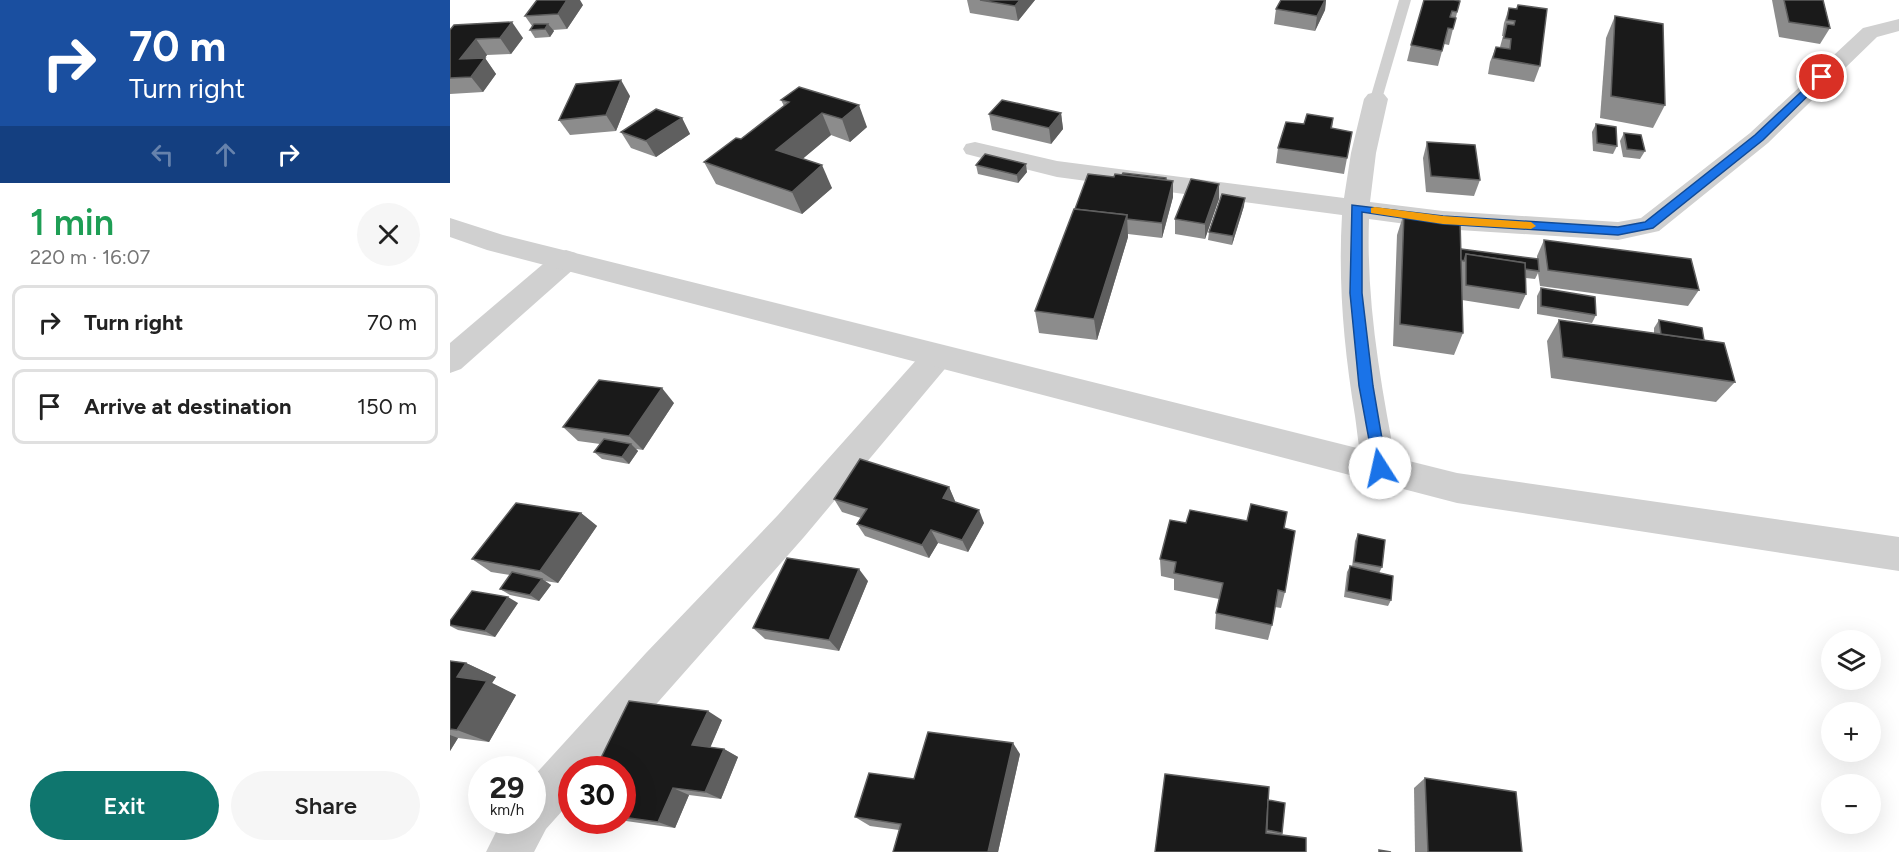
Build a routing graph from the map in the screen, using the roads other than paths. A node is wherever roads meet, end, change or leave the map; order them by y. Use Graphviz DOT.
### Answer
graph roads {
  1 [pos="1405,0"];
  2 [pos="1899,25"];
  3 [pos="1376,99"];
  4 [pos="975,149"];
  5 [pos="1356,208"];
  6 [pos="450,227"];
  7 [pos="566,260"];
  8 [pos="938,356"];
  9 [pos="450,361"];
  10 [pos="1380,468"];
  11 [pos="1899,554"];
  12 [pos="546,796"];
  13 [pos="519,834"];
  14 [pos="508,852"];
  1 -- 3 [label="lane"];
  2 -- 5 [label="street"];
  3 -- 5 [label="street"];
  4 -- 5 [label="street"];
  5 -- 10 [label="street"];
  6 -- 7 [label="street"];
  7 -- 8 [label="street"];
  7 -- 9 [label="street"];
  8 -- 10 [label="street"];
  8 -- 12 [label="street"];
  10 -- 11 [label="street"];
  13 -- 14 [label="street"];
}
